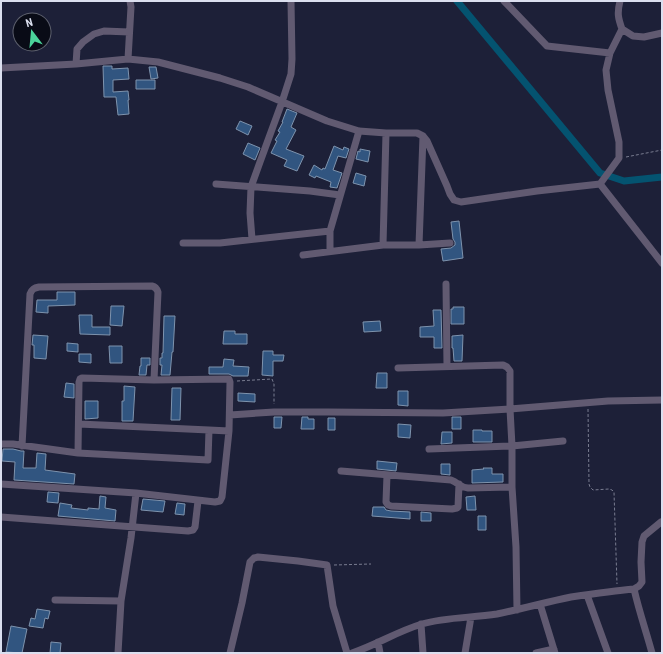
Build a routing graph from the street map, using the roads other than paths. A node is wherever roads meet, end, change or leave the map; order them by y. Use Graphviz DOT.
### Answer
graph roads {
  1 [pos="130,1"];
  2 [pos="291,1"];
  3 [pos="504,1"];
  4 [pos="620,1"];
  5 [pos="622,29"];
  6 [pos="129,32"];
  7 [pos="662,33"];
  8 [pos="610,53"];
  9 [pos="128,59"];
  10 [pos="76,64"];
  11 [pos="1,68"];
  12 [pos="282,102"];
  13 [pos="359,131"];
  14 [pos="386,134"];
  15 [pos="423,136"];
  16 [pos="601,182"];
  17 [pos="216,184"];
  18 [pos="251,187"];
  19 [pos="340,195"];
  20 [pos="330,231"];
  21 [pos="252,239"];
  22 [pos="183,243"];
  23 [pos="450,243"];
  24 [pos="383,244"];
  25 [pos="419,245"];
  26 [pos="330,251"];
  27 [pos="303,255"];
  28 [pos="662,263"];
  29 [pos="446,284"];
  30 [pos="447,366"];
  31 [pos="398,368"];
  32 [pos="154,380"];
  33 [pos="662,400"];
  34 [pos="510,409"];
  35 [pos="230,415"];
  36 [pos="79,424"];
  37 [pos="209,430"];
  38 [pos="229,431"];
  39 [pos="563,441"];
  40 [pos="1,444"];
  41 [pos="22,446"];
  42 [pos="512,446"];
  43 [pos="429,449"];
  44 [pos="78,454"];
  45 [pos="341,471"];
  46 [pos="388,475"];
  47 [pos="1,484"];
  48 [pos="459,484"];
  49 [pos="512,487"];
  50 [pos="136,493"];
  51 [pos="198,501"];
  52 [pos="1,517"];
  53 [pos="661,522"];
  54 [pos="132,527"];
  55 [pos="634,589"];
  56 [pos="587,595"];
  57 [pos="55,600"];
  58 [pos="121,601"];
  59 [pos="540,604"];
  60 [pos="517,610"];
  61 [pos="471,617"];
  62 [pos="421,624"];
  63 [pos="378,642"];
  64 [pos="554,651"];
  65 [pos="118,653"];
  66 [pos="230,653"];
  67 [pos="347,653"];
  68 [pos="352,653"];
  69 [pos="380,653"];
  70 [pos="423,653"];
  71 [pos="465,653"];
  72 [pos="536,653"];
  73 [pos="608,653"];
  74 [pos="652,653"];
  1 -- 6 [label="street"];
  2 -- 12 [label="street"];
  3 -- 8 [label="street"];
  4 -- 5 [label="street"];
  5 -- 7 [label="street"];
  5 -- 8 [label="street"];
  6 -- 9 [label="street"];
  6 -- 10 [label="street"];
  8 -- 16 [label="street"];
  9 -- 10 [label="street"];
  9 -- 12 [label="street"];
  10 -- 11 [label="street"];
  12 -- 13 [label="street"];
  12 -- 18 [label="street"];
  13 -- 14 [label="street"];
  13 -- 19 [label="street"];
  14 -- 15 [label="street"];
  14 -- 24 [label="street"];
  15 -- 16 [label="street"];
  15 -- 25 [label="street"];
  16 -- 28 [label="street"];
  17 -- 18 [label="street"];
  18 -- 19 [label="street"];
  18 -- 21 [label="street"];
  19 -- 20 [label="street"];
  20 -- 21 [label="street"];
  20 -- 26 [label="street"];
  21 -- 22 [label="street"];
  23 -- 25 [label="street"];
  24 -- 25 [label="street"];
  24 -- 26 [label="street"];
  26 -- 27 [label="street"];
  29 -- 30 [label="street"];
  30 -- 31 [label="street"];
  30 -- 34 [label="street"];
  32 -- 35 [label="street"];
  32 -- 36 [label="street"];
  32 -- 41 [label="street"];
  33 -- 34 [label="street"];
  34 -- 35 [label="street"];
  34 -- 42 [label="street"];
  35 -- 38 [label="street"];
  36 -- 37 [label="street"];
  36 -- 44 [label="street"];
  37 -- 38 [label="street"];
  37 -- 44 [label="street"];
  38 -- 51 [label="street"];
  39 -- 42 [label="street"];
  40 -- 41 [label="street"];
  41 -- 44 [label="street"];
  42 -- 43 [label="street"];
  42 -- 49 [label="street"];
  45 -- 46 [label="street"];
  46 -- 48 [label="street"];
  46 -- 48 [label="street"];
  47 -- 50 [label="street"];
  48 -- 49 [label="street"];
  49 -- 60 [label="street"];
  50 -- 51 [label="street"];
  50 -- 54 [label="street"];
  51 -- 54 [label="street"];
  52 -- 54 [label="street"];
  53 -- 55 [label="street"];
  54 -- 58 [label="street"];
  55 -- 56 [label="street"];
  55 -- 74 [label="street"];
  56 -- 59 [label="street"];
  56 -- 73 [label="street"];
  57 -- 58 [label="street"];
  58 -- 65 [label="street"];
  59 -- 60 [label="street"];
  59 -- 64 [label="street"];
  60 -- 61 [label="street"];
  61 -- 62 [label="street"];
  61 -- 71 [label="street"];
  62 -- 63 [label="street"];
  62 -- 70 [label="street"];
  63 -- 68 [label="street"];
  63 -- 69 [label="street"];
  64 -- 72 [label="street"];
  66 -- 67 [label="street"];
}
